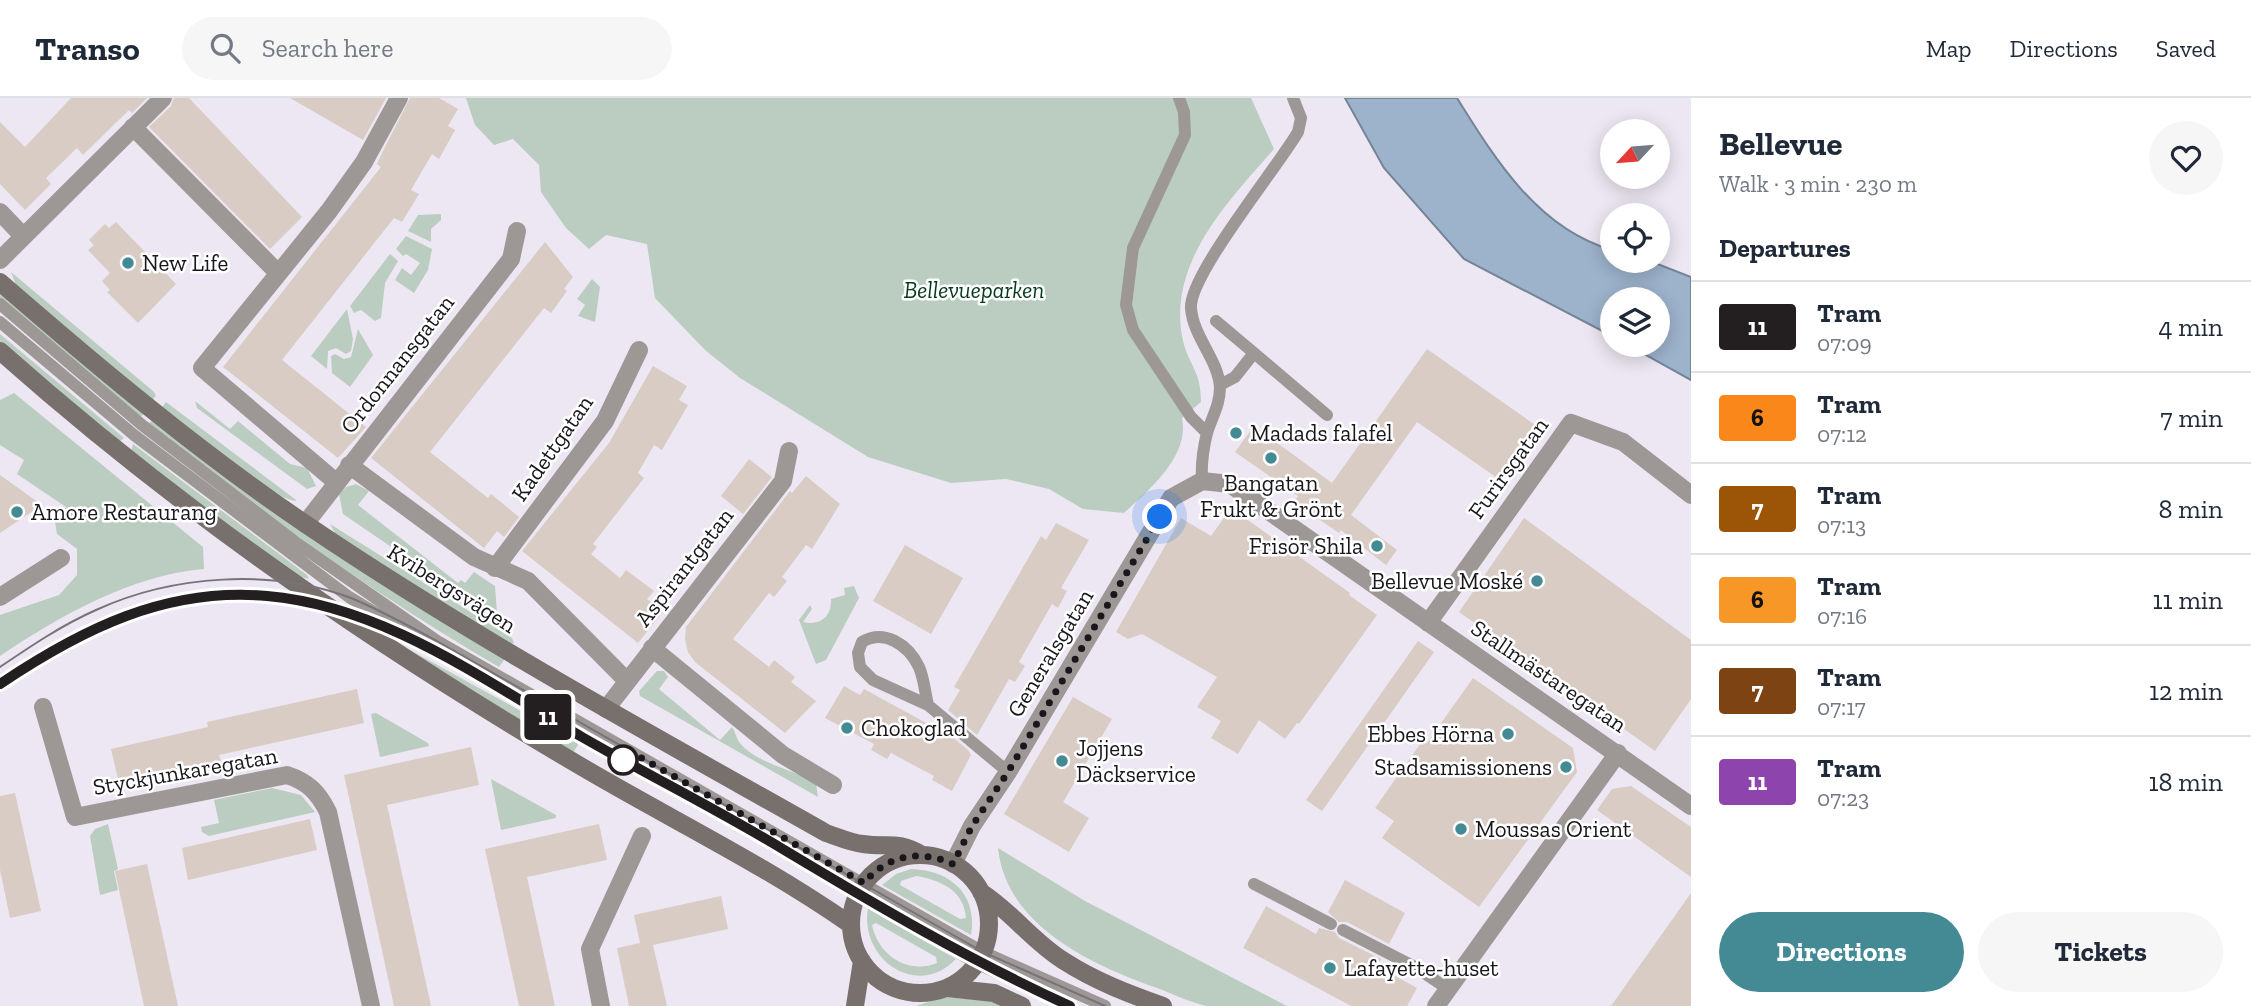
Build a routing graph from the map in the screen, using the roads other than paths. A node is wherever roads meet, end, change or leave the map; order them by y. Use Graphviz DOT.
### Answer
graph roads {
  1 [pos="163,98"];
  2 [pos="399,98"];
  3 [pos="1179,98"];
  4 [pos="1293,98"];
  5 [pos="133,127"];
  6 [pos="0,212"];
  7 [pos="517,230"];
  8 [pos="22,235"];
  9 [pos="0,260"];
  10 [pos="278,273"];
  11 [pos="0,282"];
  12 [pos="0,304"];
  13 [pos="1216,321"];
  14 [pos="0,322"];
  15 [pos="639,350"];
  16 [pos="0,352"];
  17 [pos="1254,353"];
  18 [pos="1220,385"];
  19 [pos="1327,415"];
  20 [pos="1207,433"];
  21 [pos="789,451"];
  22 [pos="349,465"];
  23 [pos="1202,481"];
  24 [pos="336,482"];
  25 [pos="1691,495"];
  26 [pos="305,524"];
  27 [pos="61,558"];
  28 [pos="495,568"];
  29 [pos="0,597"];
  30 [pos="1428,623"];
  31 [pos="652,648"];
  32 [pos="626,680"];
  33 [pos="928,705"];
  34 [pos="43,707"];
  35 [pos="606,709"];
  36 [pos="1618,753"];
  37 [pos="1008,772"];
  38 [pos="833,785"];
  39 [pos="1691,806"];
  40 [pos="642,836"];
  41 [pos="922,855"];
  42 [pos="953,864"];
  43 [pos="1254,884"];
  44 [pos="861,888"];
  45 [pos="981,892"];
  46 [pos="851,925"];
  47 [pos="980,957"];
  48 [pos="862,961"];
  49 [pos="947,988"];
  50 [pos="1448,989"];
  51 [pos="909,992"];
  52 [pos="372,1006"];
  53 [pos="601,1006"];
  54 [pos="856,1006"];
  55 [pos="892,1006"];
  56 [pos="1022,1006"];
  57 [pos="1070,1006"];
  58 [pos="1105,1006"];
  59 [pos="1163,1006"];
  60 [pos="1436,1006"];
  1 -- 5 [label="street"];
  2 -- 10 [label="street"];
  3 -- 20 [label="lane"];
  4 -- 18 [label="lane"];
  5 -- 8 [label="street"];
  5 -- 10 [label="street"];
  6 -- 8 [label="street"];
  7 -- 22 [label="street, Ordonnansgatan"];
  8 -- 9 [label="street"];
  10 -- 24 [label="street"];
  11 -- 26 [label="street, Kvibergsvägen"];
  12 -- 44 [label="lane"];
  13 -- 17 [label="lane"];
  14 -- 44 [label="lane"];
  15 -- 28 [label="street, Kadettgatan"];
  16 -- 46 [label="street"];
  17 -- 18 [label="lane"];
  17 -- 19 [label="lane"];
  18 -- 20 [label="lane"];
  20 -- 23 [label="lane"];
  21 -- 31 [label="street, Aspirantgatan"];
  22 -- 24 [label="street, Ordonnansgatan"];
  22 -- 28 [label="street"];
  23 -- 30 [label="street, Stallmästaregatan"];
  23 -- 37 [label="street, Generalsgatan"];
  24 -- 26 [label="street, Ordonnansgatan"];
  25 -- 30 [label="street, Furirsgatan"];
  26 -- 35 [label="street, Kvibergsvägen"];
  27 -- 29 [label="street"];
  28 -- 32 [label="street"];
  30 -- 36 [label="street, Stallmästaregatan"];
  31 -- 32 [label="street, Aspirantgatan"];
  31 -- 38 [label="street"];
  32 -- 35 [label="street, Aspirantgatan"];
  33 -- 33 [label="lane"];
  33 -- 37 [label="lane"];
  34 -- 52 [label="street, Styckjunkaregatan"];
  35 -- 41 [label="street, Kvibergsvägen"];
  36 -- 39 [label="street, Stallmästaregatan"];
  36 -- 50 [label="street"];
  37 -- 42 [label="street, Generalsgatan"];
  40 -- 53 [label="street"];
  41 -- 42 [label="street, Kvibergsvägen"];
  41 -- 44 [label="street"];
  42 -- 45 [label="street"];
  43 -- 50 [label="lane"];
  44 -- 46 [label="street"];
  44 -- 47 [label="lane"];
  45 -- 47 [label="street"];
  45 -- 59 [label="street"];
  46 -- 48 [label="street"];
  47 -- 49 [label="street"];
  47 -- 57 [label="lane"];
  47 -- 58 [label="lane"];
  48 -- 51 [label="street"];
  48 -- 54 [label="street"];
  49 -- 51 [label="street"];
  49 -- 56 [label="street"];
  50 -- 60 [label="street"];
  51 -- 55 [label="street"];
}
